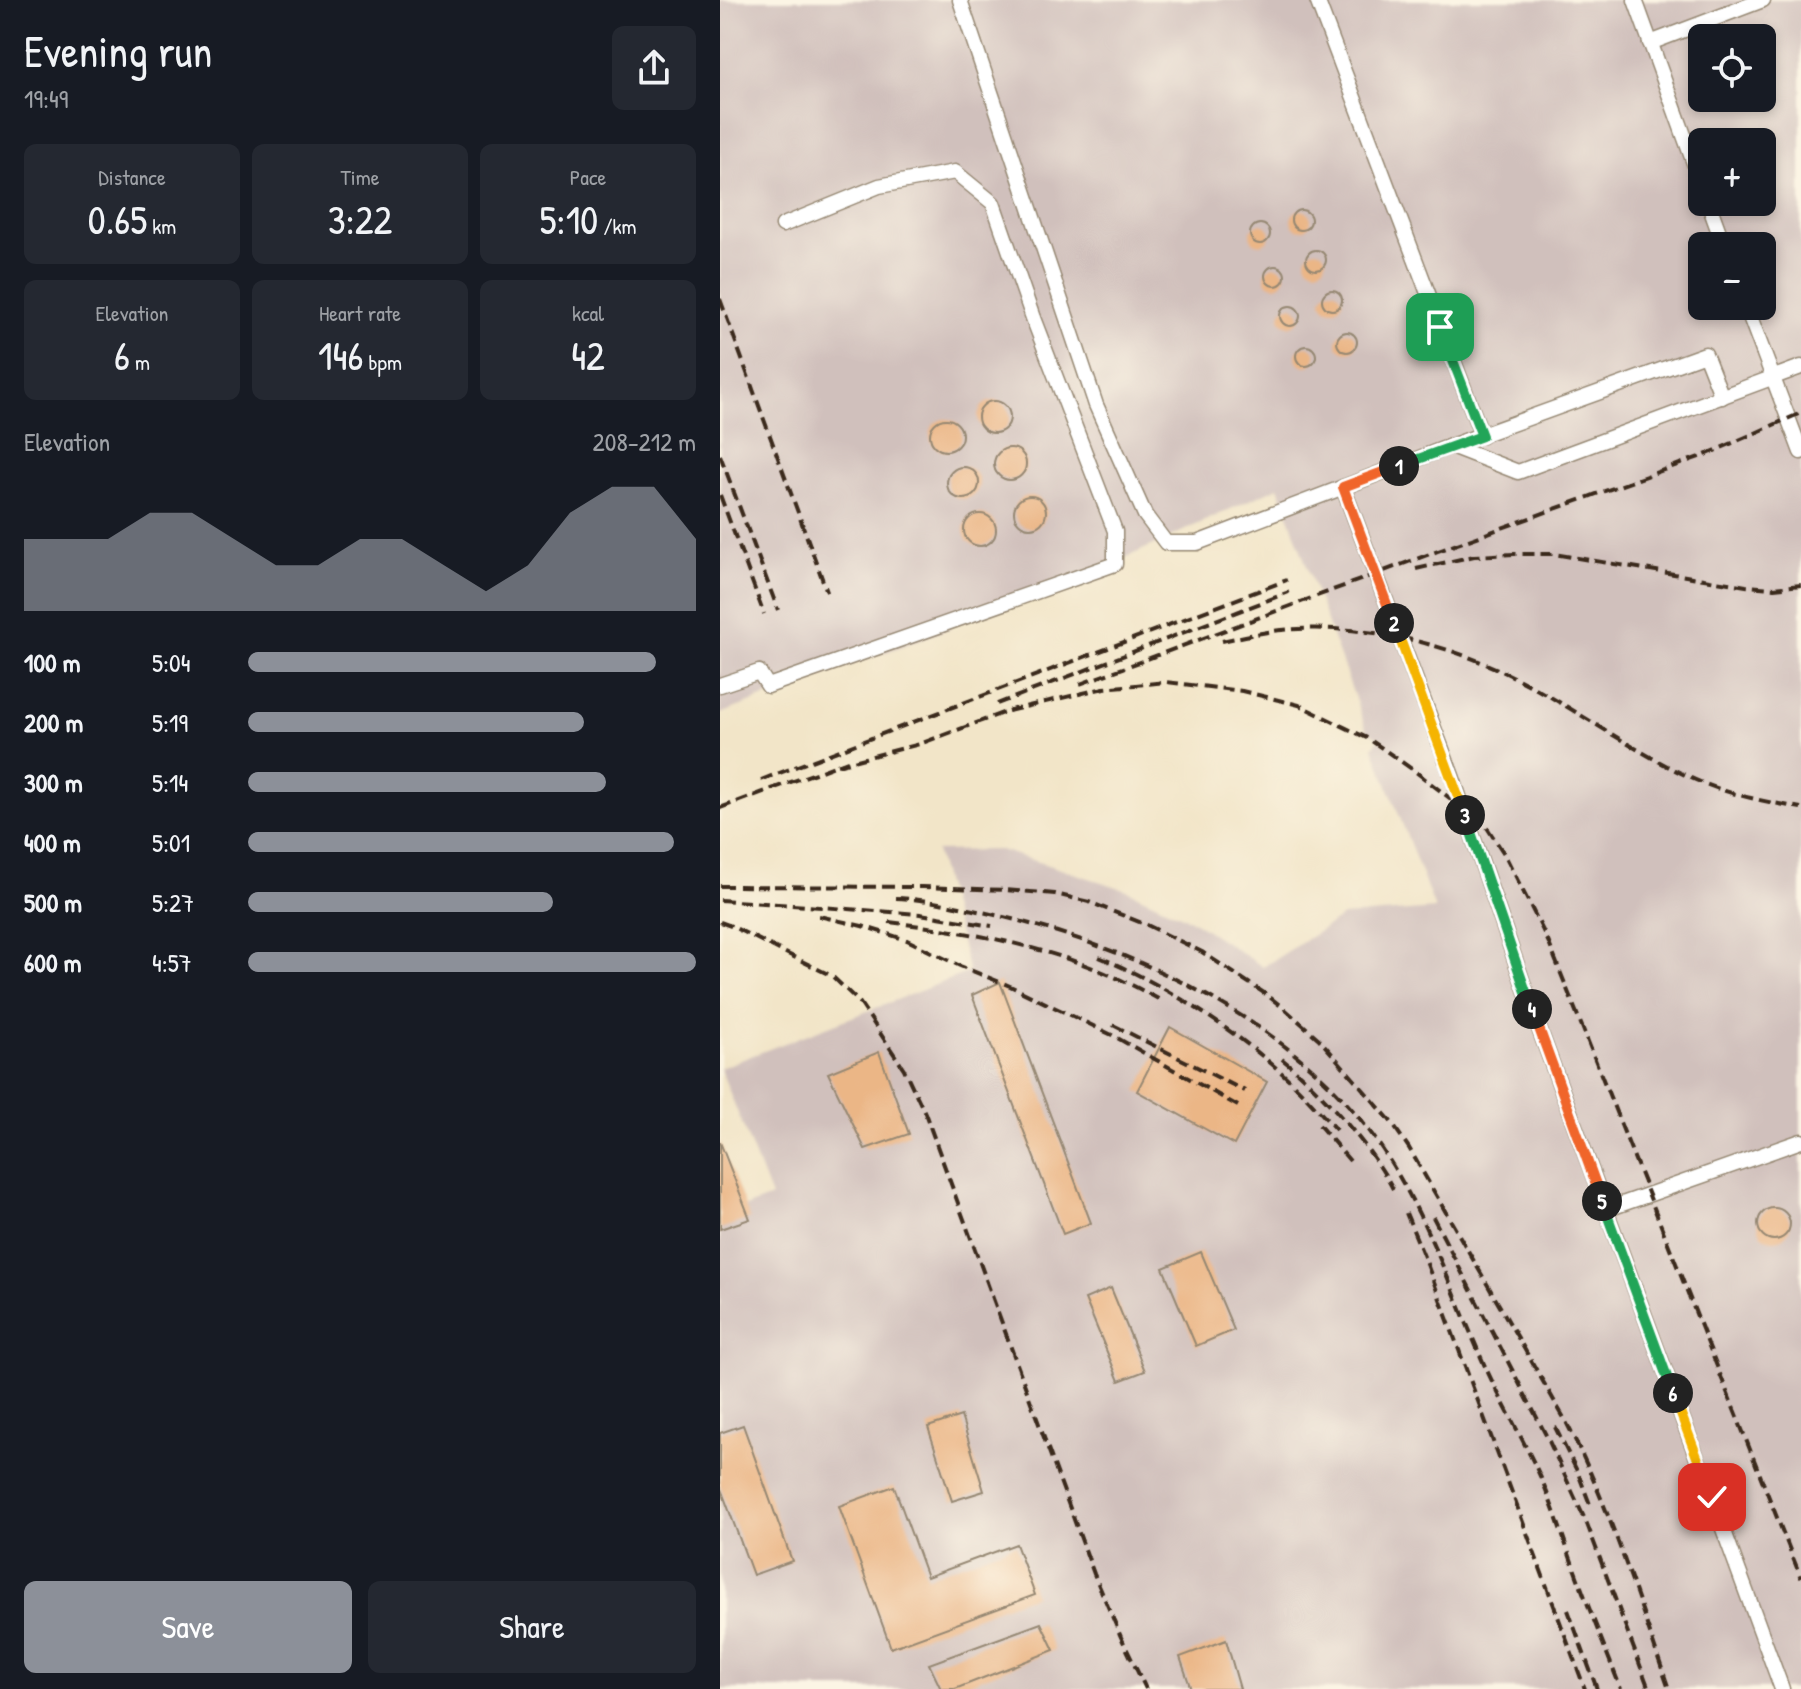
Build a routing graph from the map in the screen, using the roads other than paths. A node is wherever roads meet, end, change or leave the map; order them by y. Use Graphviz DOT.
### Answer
graph roads {
  1 [pos="960,0"];
  2 [pos="1317,0"];
  3 [pos="1635,0"];
  4 [pos="1763,0"];
  5 [pos="1650,43"];
  6 [pos="1688,147"];
  7 [pos="783,225"];
  8 [pos="1751,320"];
  9 [pos="1801,367"];
  10 [pos="1773,378"];
  11 [pos="1722,397"];
  12 [pos="1482,436"];
  13 [pos="1451,446"];
  14 [pos="1801,452"];
  15 [pos="1343,487"];
  16 [pos="720,685"];
  17 [pos="1801,1141"];
  18 [pos="1605,1210"];
  19 [pos="1782,1689"];
  1 -- 15 [label="lane"];
  2 -- 12 [label="lane"];
  3 -- 5 [label="lane"];
  4 -- 5 [label="lane"];
  5 -- 6 [label="lane"];
  7 -- 16 [label="lane"];
  8 -- 10 [label="lane"];
  9 -- 10 [label="lane"];
  10 -- 11 [label="lane"];
  10 -- 14 [label="lane"];
  11 -- 12 [label="lane"];
  11 -- 13 [label="lane"];
  12 -- 13 [label="lane"];
  13 -- 15 [label="lane"];
  15 -- 18 [label="lane"];
  17 -- 18 [label="lane"];
  18 -- 19 [label="lane"];
}
